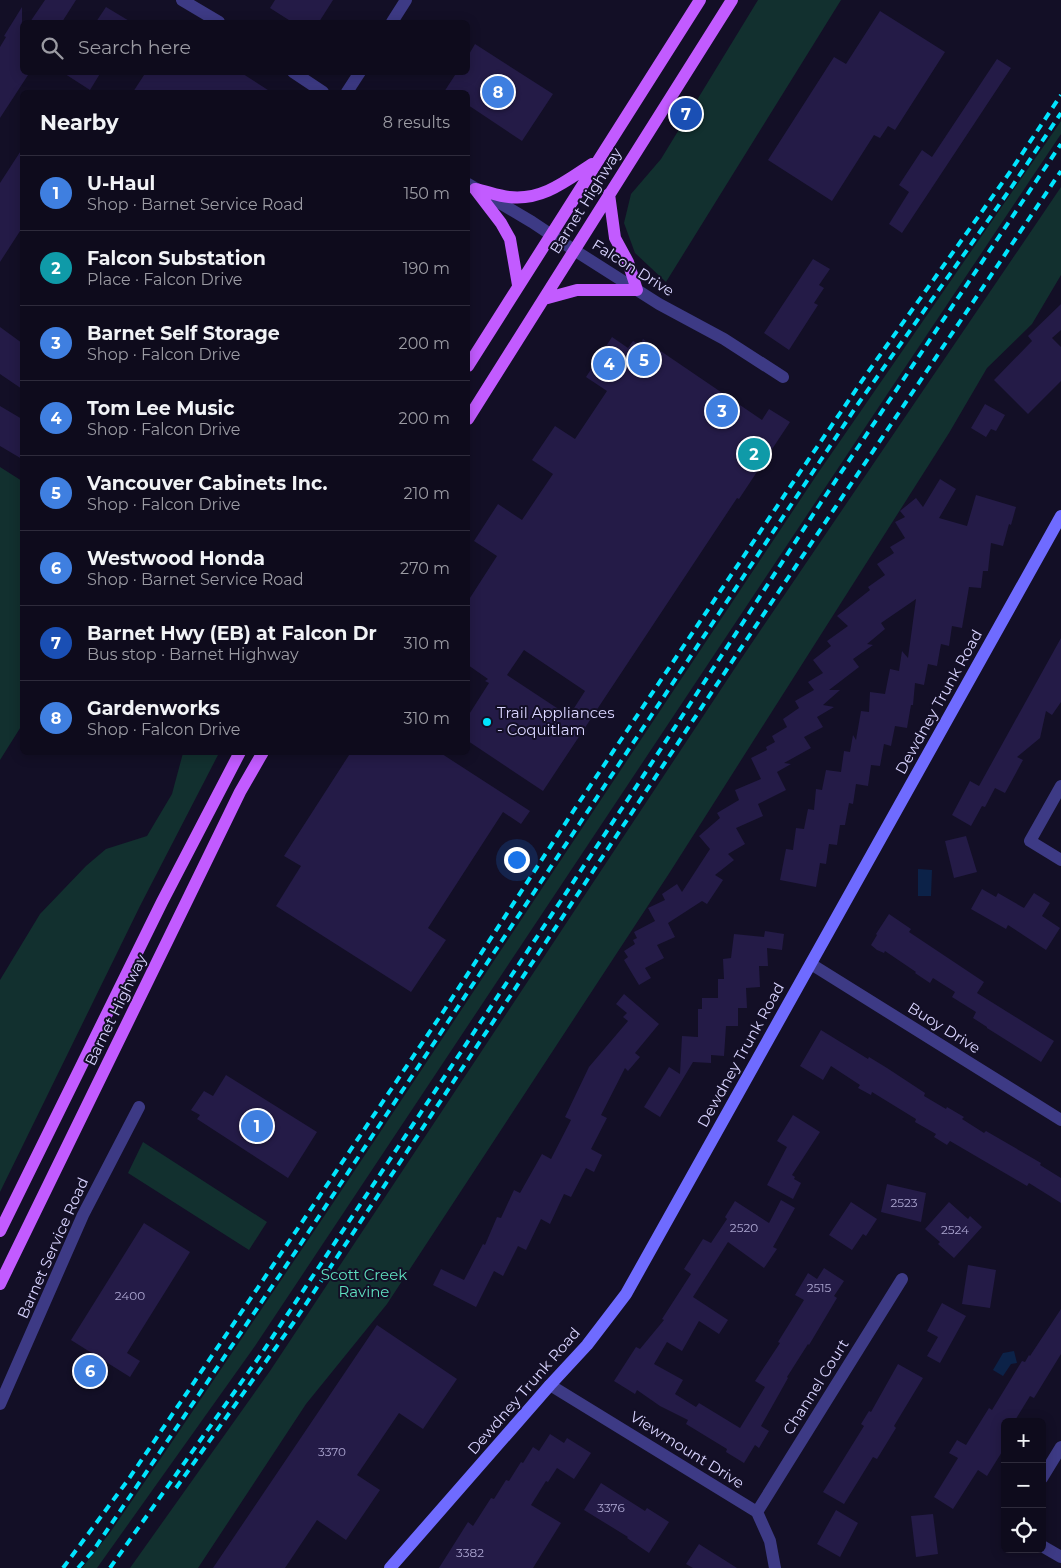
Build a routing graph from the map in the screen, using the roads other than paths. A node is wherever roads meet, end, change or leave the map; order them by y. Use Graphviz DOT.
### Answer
graph roads {
  1 [pos="182,0"];
  2 [pos="406,0"];
  3 [pos="700,0"];
  4 [pos="732,0"];
  5 [pos="216,20"];
  6 [pos="393,20"];
  7 [pos="298,75"];
  8 [pos="358,75"];
  9 [pos="320,90"];
  10 [pos="349,90"];
  11 [pos="596,161"];
  12 [pos="471,186"];
  13 [pos="609,194"];
  14 [pos="550,235"];
  15 [pos="574,250"];
  16 [pos="518,285"];
  17 [pos="637,290"];
  18 [pos="544,299"];
  19 [pos="470,363"];
  20 [pos="783,378"];
  21 [pos="470,416"];
  22 [pos="1061,516"];
  23 [pos="238,755"];
  24 [pos="261,755"];
  25 [pos="1061,786"];
  26 [pos="1061,860"];
  27 [pos="811,964"];
  28 [pos="139,1106"];
  29 [pos="1061,1120"];
  30 [pos="0,1231"];
  31 [pos="902,1279"];
  32 [pos="0,1284"];
  33 [pos="550,1384"];
  34 [pos="0,1404"];
  35 [pos="1061,1447"];
  36 [pos="1046,1471"];
  37 [pos="757,1512"];
  38 [pos="1046,1548"];
  39 [pos="1061,1557"];
  40 [pos="773,1566"];
  41 [pos="390,1568"];
  1 -- 5 [label="street"];
  2 -- 6 [label="street"];
  3 -- 11 [label="main road, Barnet Highway"];
  4 -- 13 [label="main road, Barnet Highway"];
  7 -- 9 [label="street"];
  8 -- 10 [label="street"];
  11 -- 12 [label="main road"];
  11 -- 14 [label="main road, Barnet Highway"];
  12 -- 14 [label="street, Falcon Drive"];
  12 -- 16 [label="main road"];
  13 -- 15 [label="main road, Barnet Highway"];
  13 -- 17 [label="main road"];
  14 -- 15 [label="street, Falcon Drive"];
  14 -- 16 [label="main road, Barnet Highway"];
  15 -- 17 [label="street, Falcon Drive"];
  15 -- 18 [label="main road, Barnet Highway"];
  16 -- 19 [label="main road, Barnet Highway"];
  17 -- 18 [label="main road"];
  17 -- 20 [label="street, Falcon Drive"];
  18 -- 21 [label="main road, Barnet Highway"];
  22 -- 27 [label="main road, Dewdney Trunk Road"];
  23 -- 30 [label="main road, Barnet Highway"];
  24 -- 32 [label="main road, Barnet Highway"];
  25 -- 26 [label="street"];
  27 -- 29 [label="street, Buoy Drive"];
  27 -- 33 [label="main road, Dewdney Trunk Road"];
  28 -- 34 [label="street, Barnet Service Road"];
  31 -- 37 [label="street, Channel Court"];
  33 -- 37 [label="street, Viewmount Drive"];
  33 -- 41 [label="main road, Dewdney Trunk Road"];
  35 -- 36 [label="street"];
  37 -- 40 [label="street"];
  38 -- 39 [label="street"];
}
